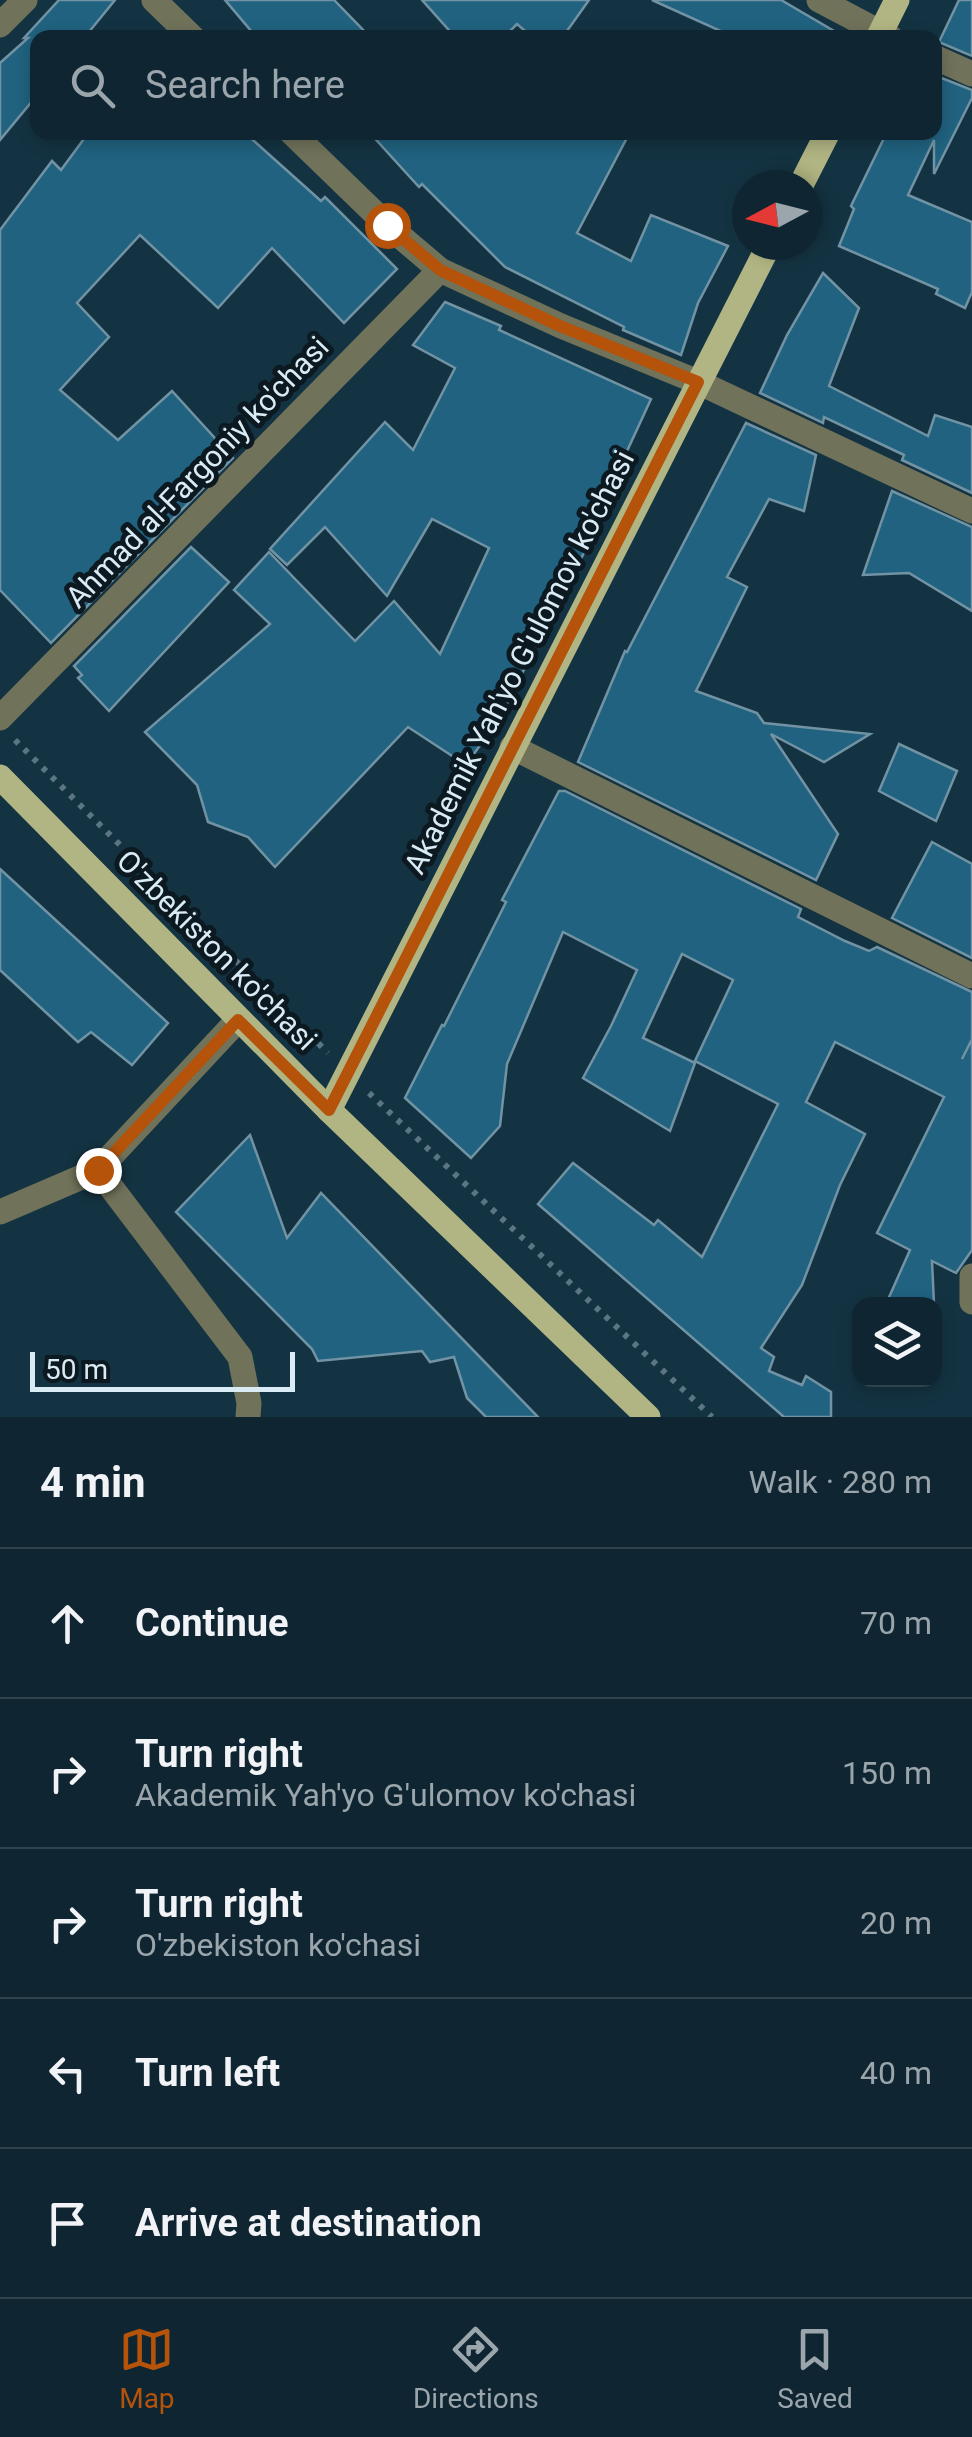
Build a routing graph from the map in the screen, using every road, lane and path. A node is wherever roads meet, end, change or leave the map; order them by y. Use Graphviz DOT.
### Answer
graph roads {
  1 [pos="25,0"];
  2 [pos="154,0"];
  3 [pos="819,0"];
  4 [pos="896,0"];
  5 [pos="0,26"];
  6 [pos="185,30"];
  7 [pos="872,30"];
  8 [pos="885,30"];
  9 [pos="942,61"];
  10 [pos="972,74"];
  11 [pos="299,140"];
  12 [pos="824,140"];
  13 [pos="809,170"];
  14 [pos="761,260"];
  15 [pos="440,270"];
  16 [pos="698,382"];
  17 [pos="972,512"];
  18 [pos="0,718"];
  19 [pos="512,747"];
  20 [pos="0,777"];
  21 [pos="972,976"];
  22 [pos="238,1020"];
  23 [pos="329,1110"];
  24 [pos="98,1170"];
  25 [pos="0,1212"];
  26 [pos="972,1276"];
  27 [pos="972,1302"];
  28 [pos="248,1417"];
  29 [pos="648,1417"];
  1 -- 5 [label="street"];
  2 -- 6 [label="street"];
  3 -- 7 [label="street"];
  4 -- 8 [label="main road"];
  9 -- 10 [label="street"];
  11 -- 15 [label="street"];
  12 -- 13 [label="main road"];
  14 -- 16 [label="main road, Akademik Yah'yo G'ulomov ko'chasi"];
  15 -- 16 [label="street"];
  15 -- 18 [label="street, Ahmad al-Fargoniy ko'chasi"];
  16 -- 17 [label="street"];
  16 -- 19 [label="main road, Akademik Yah'yo G'ulomov ko'chasi"];
  19 -- 21 [label="street"];
  19 -- 23 [label="main road, Akademik Yah'yo G'ulomov ko'chasi"];
  20 -- 22 [label="main road, O'zbekiston ko'chasi"];
  22 -- 23 [label="main road, O'zbekiston ko'chasi"];
  22 -- 24 [label="street"];
  23 -- 29 [label="main road, O'zbekiston ko'chasi"];
  24 -- 25 [label="street"];
  24 -- 28 [label="street"];
  26 -- 27 [label="street"];
}
